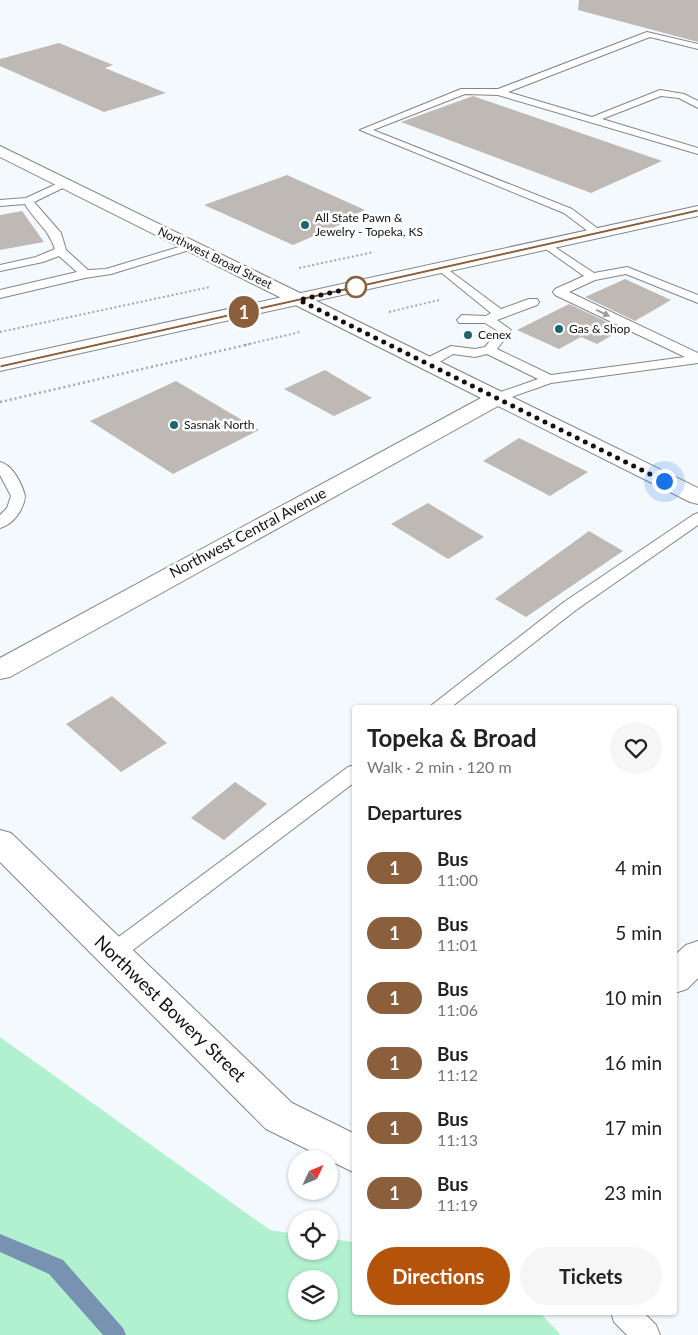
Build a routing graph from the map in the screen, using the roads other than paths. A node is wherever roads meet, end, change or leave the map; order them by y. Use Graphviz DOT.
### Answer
graph roads {
  1 [pos="698,47"];
  2 [pos="499,92"];
  3 [pos="698,105"];
  4 [pos="592,120"];
  5 [pos="698,150"];
  6 [pos="0,151"];
  7 [pos="64,183"];
  8 [pos="28,201"];
  9 [pos="0,203"];
  10 [pos="698,211"];
  11 [pos="597,234"];
  12 [pos="547,245"];
  13 [pos="192,246"];
  14 [pos="61,251"];
  15 [pos="0,268"];
  16 [pos="442,268"];
  17 [pos="85,274"];
  18 [pos="592,276"];
  19 [pos="0,294"];
  20 [pos="698,299"];
  21 [pos="299,300"];
  22 [pos="533,302"];
  23 [pos="499,314"];
  24 [pos="463,320"];
  25 [pos="484,323"];
  26 [pos="440,340"];
  27 [pos="454,348"];
  28 [pos="489,350"];
  29 [pos="698,358"];
  30 [pos="428,363"];
  31 [pos="0,365"];
  32 [pos="549,379"];
  33 [pos="497,398"];
  34 [pos="0,466"];
  35 [pos="698,498"];
  36 [pos="698,518"];
  37 [pos="0,523"];
  38 [pos="0,670"];
  39 [pos="442,705"];
  40 [pos="352,774"];
  41 [pos="0,842"];
  42 [pos="113,953"];
  43 [pos="698,955"];
  44 [pos="677,976"];
  45 [pos="352,1152"];
  46 [pos="627,1315"];
  47 [pos="646,1335"];
  1 -- 2 [label="lane"];
  2 -- 4 [label="lane"];
  2 -- 11 [label="lane"];
  3 -- 4 [label="lane"];
  4 -- 5 [label="lane"];
  6 -- 7 [label="street, Northwest Broad Street"];
  7 -- 8 [label="lane"];
  7 -- 13 [label="street, Northwest Broad Street"];
  8 -- 9 [label="lane"];
  8 -- 14 [label="lane"];
  10 -- 11 [label="street"];
  11 -- 12 [label="street"];
  12 -- 16 [label="street"];
  12 -- 18 [label="lane"];
  13 -- 17 [label="lane"];
  13 -- 21 [label="street, Northwest Broad Street"];
  14 -- 15 [label="lane"];
  14 -- 17 [label="lane"];
  16 -- 21 [label="street"];
  16 -- 23 [label="lane"];
  17 -- 19 [label="lane"];
  18 -- 20 [label="lane"];
  18 -- 29 [label="lane, one-way"];
  21 -- 30 [label="street, Northwest Broad Street"];
  21 -- 31 [label="street"];
  22 -- 23 [label="lane"];
  23 -- 25 [label="lane"];
  24 -- 25 [label="lane"];
  25 -- 28 [label="lane"];
  26 -- 27 [label="lane"];
  27 -- 28 [label="lane"];
  27 -- 30 [label="lane"];
  28 -- 32 [label="lane"];
  29 -- 32 [label="lane"];
  30 -- 33 [label="street, Northwest Broad Street"];
  32 -- 33 [label="lane"];
  33 -- 35 [label="street, Northwest Broad Street"];
  33 -- 38 [label="street, Northwest Central Avenue"];
  34 -- 37 [label="lane"];
  36 -- 39 [label="lane"];
  40 -- 42 [label="lane"];
  41 -- 42 [label="street, Northwest Bowery Street"];
  42 -- 45 [label="street, Northwest Bowery Street"];
  43 -- 44 [label="street"];
  46 -- 47 [label="lane"];
}
